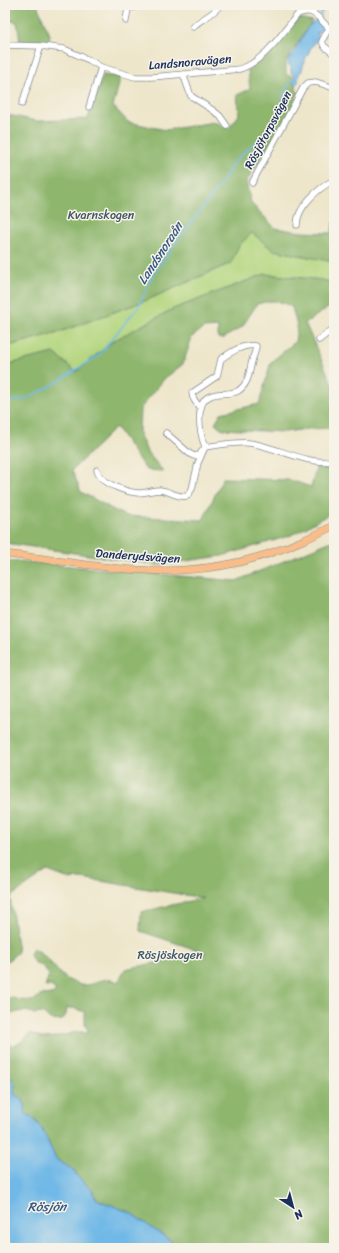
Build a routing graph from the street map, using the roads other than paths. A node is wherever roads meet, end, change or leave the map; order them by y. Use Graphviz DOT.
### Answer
graph roads {
  1 [pos="148,5"];
  2 [pos="220,5"];
  3 [pos="299,5"];
  4 [pos="127,7"];
  5 [pos="305,11"];
  6 [pos="126,21"];
  7 [pos="193,27"];
  8 [pos="331,27"];
  9 [pos="5,45"];
  10 [pos="41,46"];
  11 [pos="334,54"];
  12 [pos="101,67"];
  13 [pos="183,74"];
  14 [pos="334,88"];
  15 [pos="22,104"];
  16 [pos="89,107"];
  17 [pos="227,126"];
  18 [pos="334,180"];
  19 [pos="252,183"];
  20 [pos="297,225"];
  21 [pos="334,328"];
  22 [pos="319,340"];
  23 [pos="200,408"];
  24 [pos="166,433"];
  25 [pos="205,447"];
  26 [pos="334,460"];
  27 [pos="97,470"];
  28 [pos="334,525"];
  29 [pos="5,554"];
  1 -- 4 [label="street"];
  2 -- 7 [label="street"];
  3 -- 5 [label="street"];
  4 -- 6 [label="street"];
  5 -- 8 [label="street"];
  5 -- 13 [label="street, Landsnoravägen"];
  8 -- 11 [label="street"];
  9 -- 10 [label="street, Landsnoravägen"];
  10 -- 12 [label="street, Landsnoravägen"];
  10 -- 15 [label="street"];
  12 -- 13 [label="street, Landsnoravägen"];
  12 -- 16 [label="street"];
  13 -- 17 [label="street"];
  14 -- 19 [label="street, Rösjötorpsvägen"];
  18 -- 20 [label="street"];
  21 -- 22 [label="street"];
  23 -- 23 [label="street"];
  23 -- 25 [label="street"];
  24 -- 25 [label="street"];
  25 -- 26 [label="street"];
  25 -- 27 [label="street"];
  28 -- 29 [label="main road, Danderydsvägen"];
}
